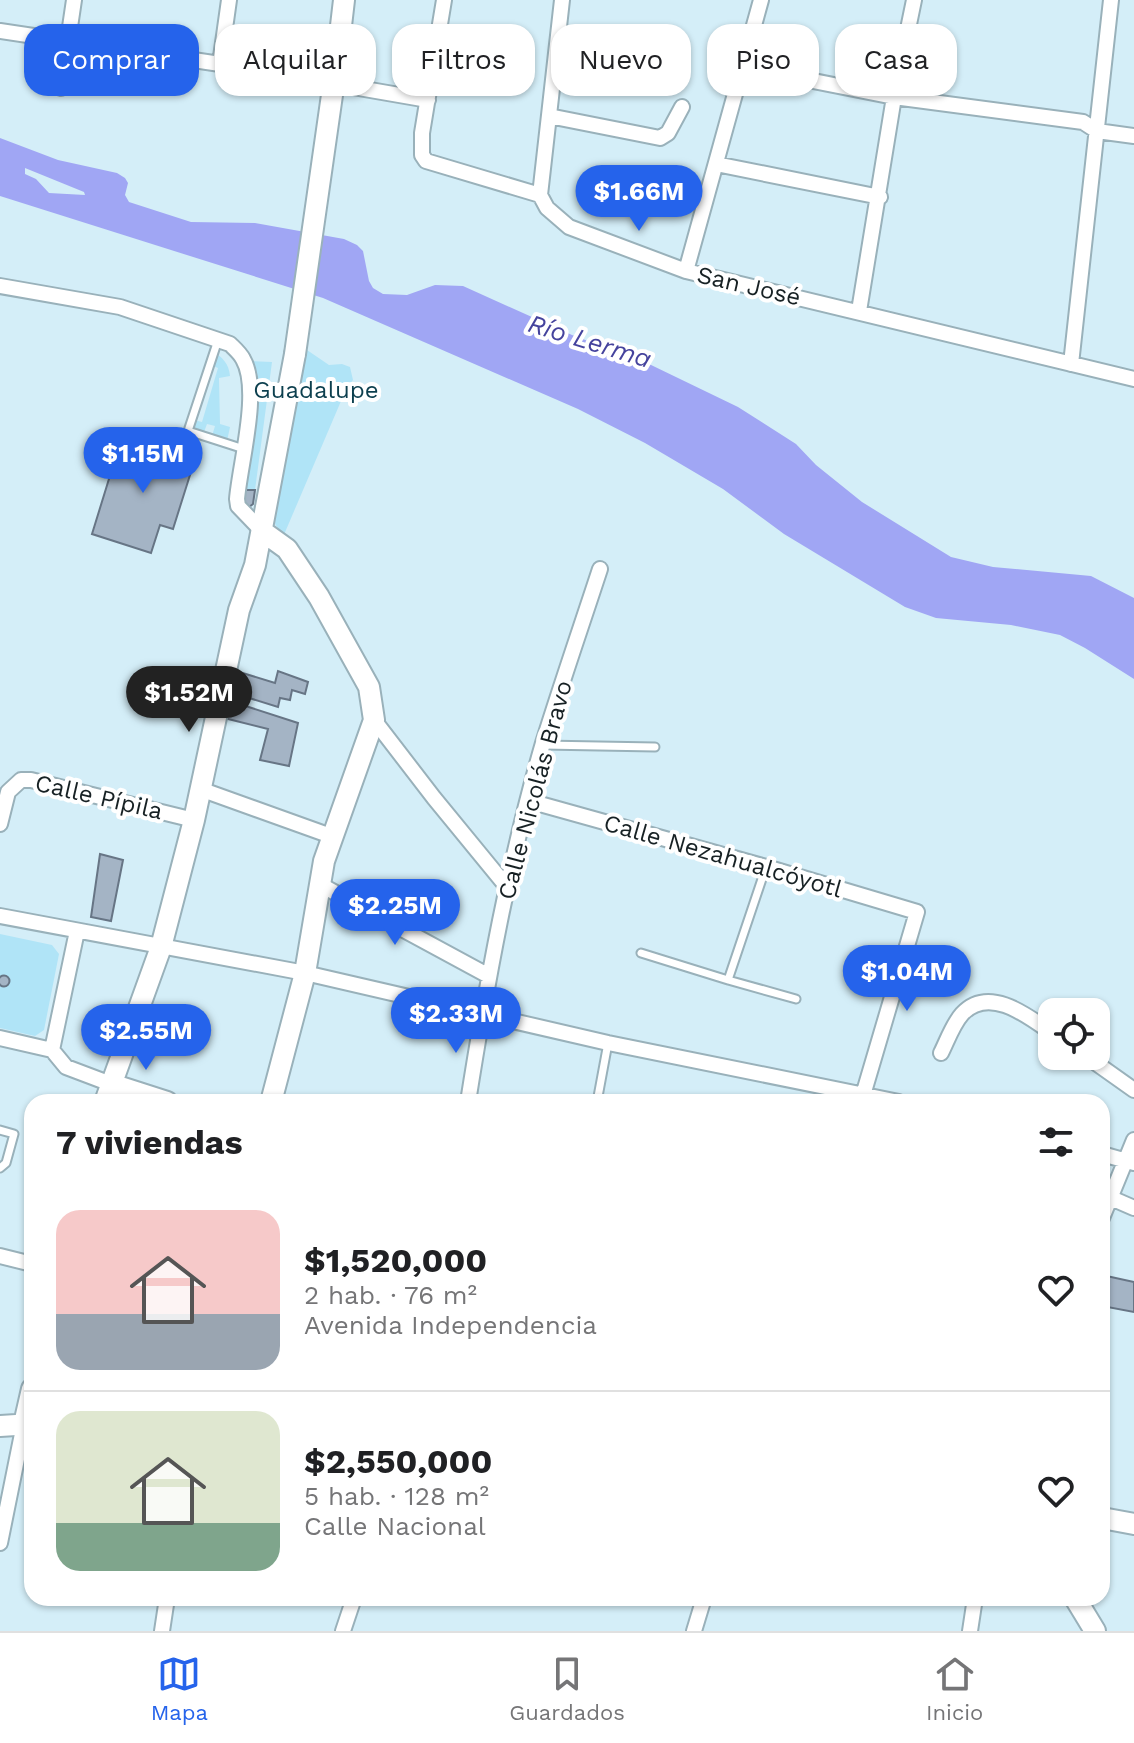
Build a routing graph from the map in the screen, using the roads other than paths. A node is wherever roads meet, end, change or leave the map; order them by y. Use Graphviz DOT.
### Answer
graph roads {
  1 [pos="74,0"];
  2 [pos="229,0"];
  3 [pos="344,0"];
  4 [pos="444,0"];
  5 [pos="562,0"];
  6 [pos="761,0"];
  7 [pos="914,0"];
  8 [pos="1111,0"];
  9 [pos="71,24"];
  10 [pos="226,24"];
  11 [pos="755,24"];
  12 [pos="0,31"];
  13 [pos="24,35"];
  14 [pos="819,82"];
  15 [pos="376,91"];
  16 [pos="735,96"];
  17 [pos="894,97"];
  18 [pos="428,100"];
  19 [pos="682,107"];
  20 [pos="549,116"];
  21 [pos="1097,131"];
  22 [pos="1134,136"];
  23 [pos="716,164"];
  24 [pos="540,195"];
  25 [pos="880,197"];
  26 [pos="686,271"];
  27 [pos="0,286"];
  28 [pos="859,311"];
  29 [pos="218,338"];
  30 [pos="1071,364"];
  31 [pos="1134,379"];
  32 [pos="244,449"];
  33 [pos="262,531"];
  34 [pos="600,569"];
  35 [pos="374,720"];
  36 [pos="543,745"];
  37 [pos="655,747"];
  38 [pos="200,789"];
  39 [pos="529,801"];
  40 [pos="194,820"];
  41 [pos="0,824"];
  42 [pos="331,836"];
  43 [pos="766,867"];
  44 [pos="319,884"];
  45 [pos="507,887"];
  46 [pos="0,916"];
  47 [pos="77,931"];
  48 [pos="161,947"];
  49 [pos="641,953"];
  50 [pos="305,973"];
  51 [pos="489,976"];
  52 [pos="728,980"];
  53 [pos="796,999"];
  54 [pos="482,1015"];
  55 [pos="1038,1023"];
  56 [pos="0,1038"];
  57 [pos="608,1043"];
  58 [pos="52,1050"];
  59 [pos="941,1053"];
  60 [pos="1106,1070"];
  61 [pos="1134,1090"];
  62 [pos="108,1093"];
  63 [pos="273,1094"];
  64 [pos="469,1094"];
  65 [pos="598,1094"];
  66 [pos="844,1094"];
  67 [pos="864,1094"];
  68 [pos="0,1130"];
  69 [pos="1134,1140"];
  70 [pos="1110,1156"];
  71 [pos="1130,1162"];
  72 [pos="0,1168"];
  73 [pos="1111,1198"];
  74 [pos="1134,1208"];
  75 [pos="0,1256"];
  76 [pos="24,1262"];
  77 [pos="24,1424"];
  78 [pos="0,1426"];
  79 [pos="24,1441"];
  80 [pos="1110,1520"];
  81 [pos="1134,1524"];
  82 [pos="0,1543"];
  83 [pos="166,1606"];
  84 [pos="351,1606"];
  85 [pos="702,1606"];
  86 [pos="974,1606"];
  87 [pos="1080,1606"];
  88 [pos="162,1631"];
  89 [pos="343,1631"];
  90 [pos="694,1631"];
  91 [pos="970,1631"];
  92 [pos="1095,1631"];
  1 -- 9 [label="street"];
  2 -- 10 [label="street"];
  3 -- 33 [label="street, bridge"];
  4 -- 18 [label="street"];
  5 -- 20 [label="street"];
  6 -- 11 [label="street"];
  7 -- 17 [label="street"];
  8 -- 21 [label="street"];
  12 -- 13 [label="street"];
  14 -- 17 [label="street"];
  15 -- 18 [label="street"];
  16 -- 23 [label="street"];
  17 -- 21 [label="street"];
  17 -- 25 [label="street"];
  18 -- 24 [label="street"];
  19 -- 20 [label="street"];
  20 -- 24 [label="street"];
  21 -- 22 [label="street"];
  21 -- 30 [label="street"];
  23 -- 25 [label="street"];
  23 -- 26 [label="street"];
  24 -- 26 [label="street, San José"];
  25 -- 28 [label="street"];
  26 -- 28 [label="street, San José"];
  27 -- 29 [label="street"];
  28 -- 30 [label="street, San José"];
  29 -- 32 [label="street"];
  29 -- 32 [label="lane"];
  30 -- 31 [label="street, San José"];
  32 -- 33 [label="street"];
  33 -- 35 [label="street"];
  33 -- 38 [label="street"];
  34 -- 36 [label="street, Calle Nicolás Bravo"];
  35 -- 42 [label="street"];
  35 -- 45 [label="street"];
  36 -- 37 [label="lane"];
  36 -- 39 [label="street, Calle Nicolás Bravo"];
  38 -- 40 [label="street"];
  38 -- 42 [label="street"];
  39 -- 43 [label="street, Calle Nezahualcóyotl"];
  39 -- 45 [label="street, Calle Nicolás Bravo"];
  40 -- 41 [label="street, Calle Pípila"];
  40 -- 48 [label="street"];
  42 -- 44 [label="street"];
  43 -- 52 [label="lane"];
  43 -- 67 [label="street, Calle Nezahualcóyotl"];
  44 -- 50 [label="street"];
  44 -- 51 [label="street"];
  45 -- 51 [label="street, Calle Nicolás Bravo"];
  46 -- 47 [label="street"];
  47 -- 48 [label="street"];
  47 -- 58 [label="street"];
  48 -- 50 [label="street"];
  48 -- 62 [label="street"];
  49 -- 52 [label="lane"];
  50 -- 54 [label="street"];
  50 -- 63 [label="street"];
  51 -- 54 [label="street, Calle Nicolás Bravo"];
  52 -- 53 [label="lane"];
  54 -- 57 [label="street"];
  54 -- 64 [label="street, Calle Nicolás Bravo"];
  55 -- 59 [label="street"];
  56 -- 58 [label="street"];
  57 -- 65 [label="lane"];
  57 -- 66 [label="street"];
  58 -- 62 [label="street"];
  60 -- 61 [label="street"];
  68 -- 72 [label="lane"];
  69 -- 71 [label="street"];
  70 -- 71 [label="street"];
  71 -- 73 [label="street"];
  73 -- 74 [label="street"];
  75 -- 76 [label="street"];
  77 -- 78 [label="street"];
  79 -- 82 [label="street"];
  80 -- 81 [label="street"];
  83 -- 88 [label="street"];
  84 -- 89 [label="street"];
  85 -- 90 [label="street"];
  86 -- 91 [label="street"];
  87 -- 92 [label="street"];
}
